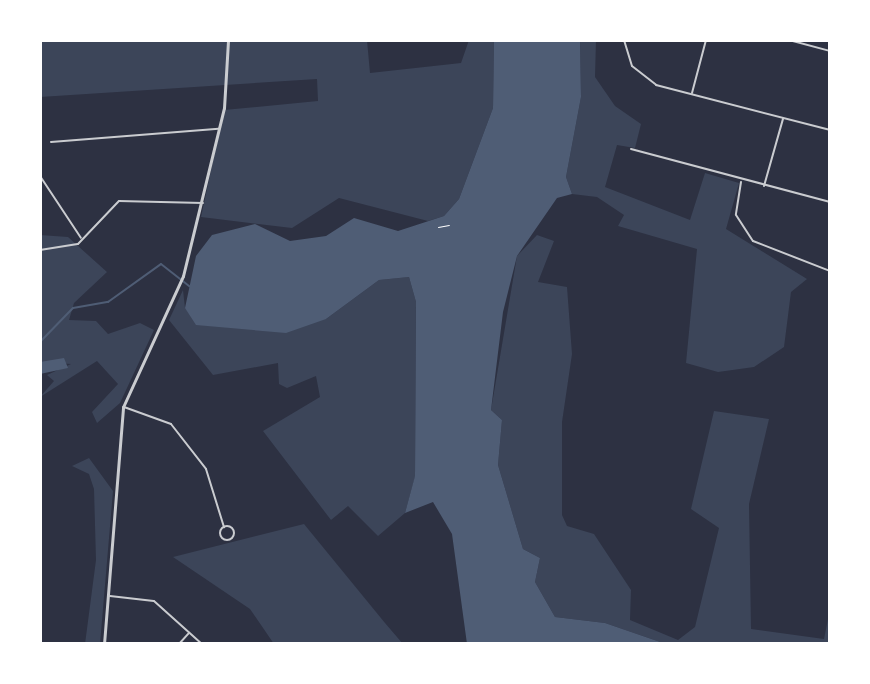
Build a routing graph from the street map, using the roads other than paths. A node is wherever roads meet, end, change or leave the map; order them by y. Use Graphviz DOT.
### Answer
graph roads {
  1 [pos="228,40"];
  2 [pos="706,40"];
  3 [pos="789,40"];
  4 [pos="624,41"];
  5 [pos="830,51"];
  6 [pos="691,95"];
  7 [pos="784,118"];
  8 [pos="220,129"];
  9 [pos="830,130"];
  10 [pos="51,142"];
  11 [pos="631,149"];
  12 [pos="40,176"];
  13 [pos="741,181"];
  14 [pos="764,187"];
  15 [pos="830,202"];
  16 [pos="203,203"];
  17 [pos="82,239"];
  18 [pos="40,250"];
  19 [pos="830,271"];
  20 [pos="123,407"];
  21 [pos="224,527"];
  22 [pos="109,596"];
  23 [pos="189,632"];
  24 [pos="104,644"];
  25 [pos="179,644"];
  26 [pos="202,644"];
  1 -- 8 [label="street"];
  2 -- 6 [label="street"];
  3 -- 5 [label="street"];
  4 -- 6 [label="street"];
  6 -- 7 [label="street"];
  7 -- 9 [label="street"];
  7 -- 14 [label="street"];
  8 -- 10 [label="street"];
  8 -- 16 [label="street"];
  11 -- 13 [label="street"];
  12 -- 17 [label="street"];
  13 -- 14 [label="street"];
  13 -- 19 [label="street"];
  14 -- 15 [label="street"];
  16 -- 17 [label="street"];
  16 -- 20 [label="street"];
  17 -- 18 [label="street"];
  20 -- 21 [label="street"];
  20 -- 22 [label="street"];
  22 -- 23 [label="street"];
  22 -- 24 [label="street"];
  23 -- 25 [label="street"];
  23 -- 26 [label="street"];
}
